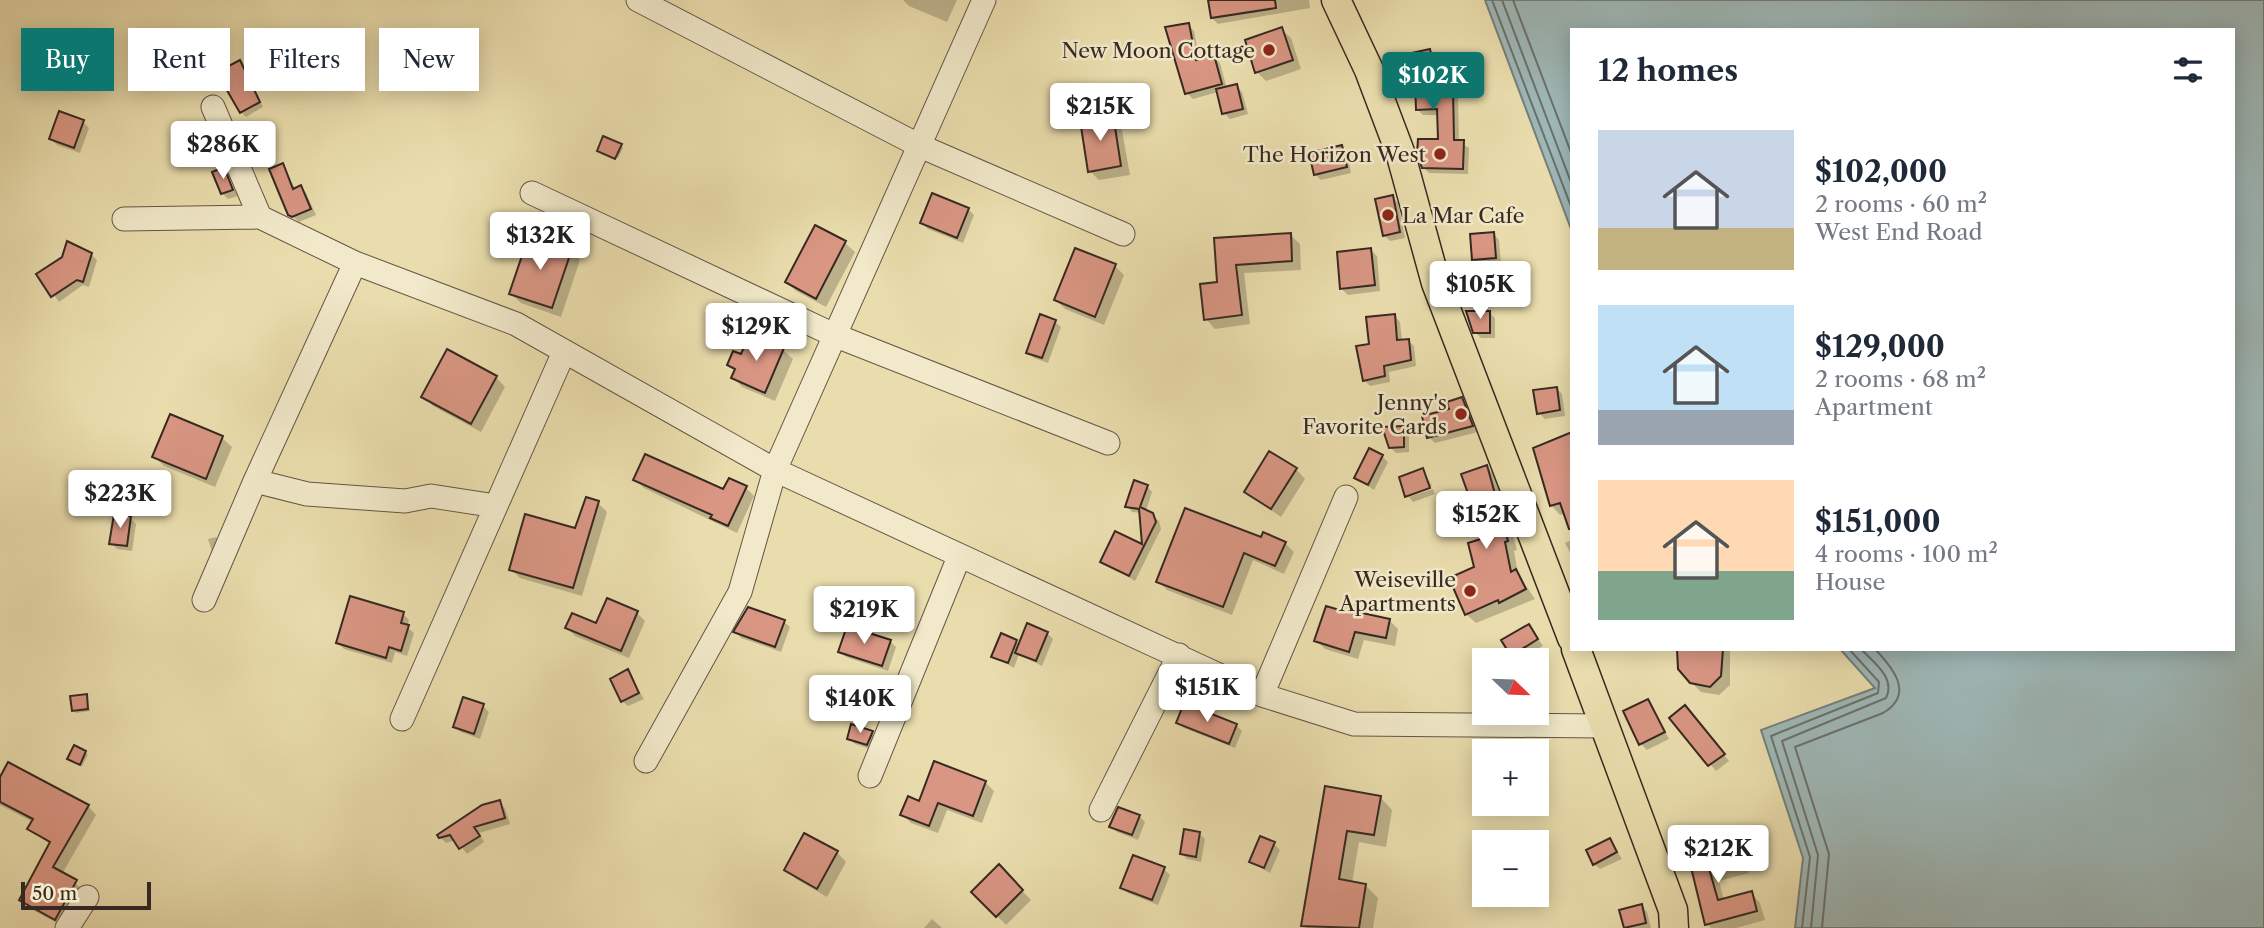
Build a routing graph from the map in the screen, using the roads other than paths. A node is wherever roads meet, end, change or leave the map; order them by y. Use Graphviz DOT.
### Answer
graph roads {
  1 [pos="638,0"];
  2 [pos="984,0"];
  3 [pos="1336,0"];
  4 [pos="213,107"];
  5 [pos="920,146"];
  6 [pos="532,193"];
  7 [pos="260,217"];
  8 [pos="124,219"];
  9 [pos="1122,234"];
  10 [pos="355,262"];
  11 [pos="834,335"];
  12 [pos="564,352"];
  13 [pos="1108,443"];
  14 [pos="775,471"];
  15 [pos="255,481"];
  16 [pos="1346,497"];
  17 [pos="496,506"];
  18 [pos="959,557"];
  19 [pos="204,600"];
  20 [pos="1570,633"];
  21 [pos="1577,651"];
  22 [pos="1179,655"];
  23 [pos="1262,695"];
  24 [pos="401,719"];
  25 [pos="1603,726"];
  26 [pos="646,761"];
  27 [pos="870,776"];
  28 [pos="1101,810"];
  29 [pos="87,897"];
  30 [pos="67,928"];
  31 [pos="1674,928"];
  1 -- 5 [label="street"];
  2 -- 5 [label="street"];
  3 -- 20 [label="main road"];
  4 -- 7 [label="street"];
  5 -- 9 [label="street"];
  5 -- 11 [label="street"];
  6 -- 11 [label="street"];
  7 -- 8 [label="street"];
  7 -- 10 [label="street"];
  10 -- 12 [label="street"];
  10 -- 15 [label="street"];
  11 -- 13 [label="street"];
  11 -- 14 [label="street"];
  12 -- 14 [label="street"];
  12 -- 17 [label="street"];
  14 -- 18 [label="street"];
  14 -- 26 [label="street"];
  15 -- 17 [label="street"];
  15 -- 19 [label="street"];
  16 -- 23 [label="street"];
  17 -- 24 [label="street"];
  18 -- 22 [label="street"];
  18 -- 27 [label="street"];
  21 -- 25 [label="main road"];
  22 -- 23 [label="street"];
  22 -- 28 [label="street"];
  23 -- 25 [label="street"];
  25 -- 31 [label="main road"];
  29 -- 30 [label="street"];
}
